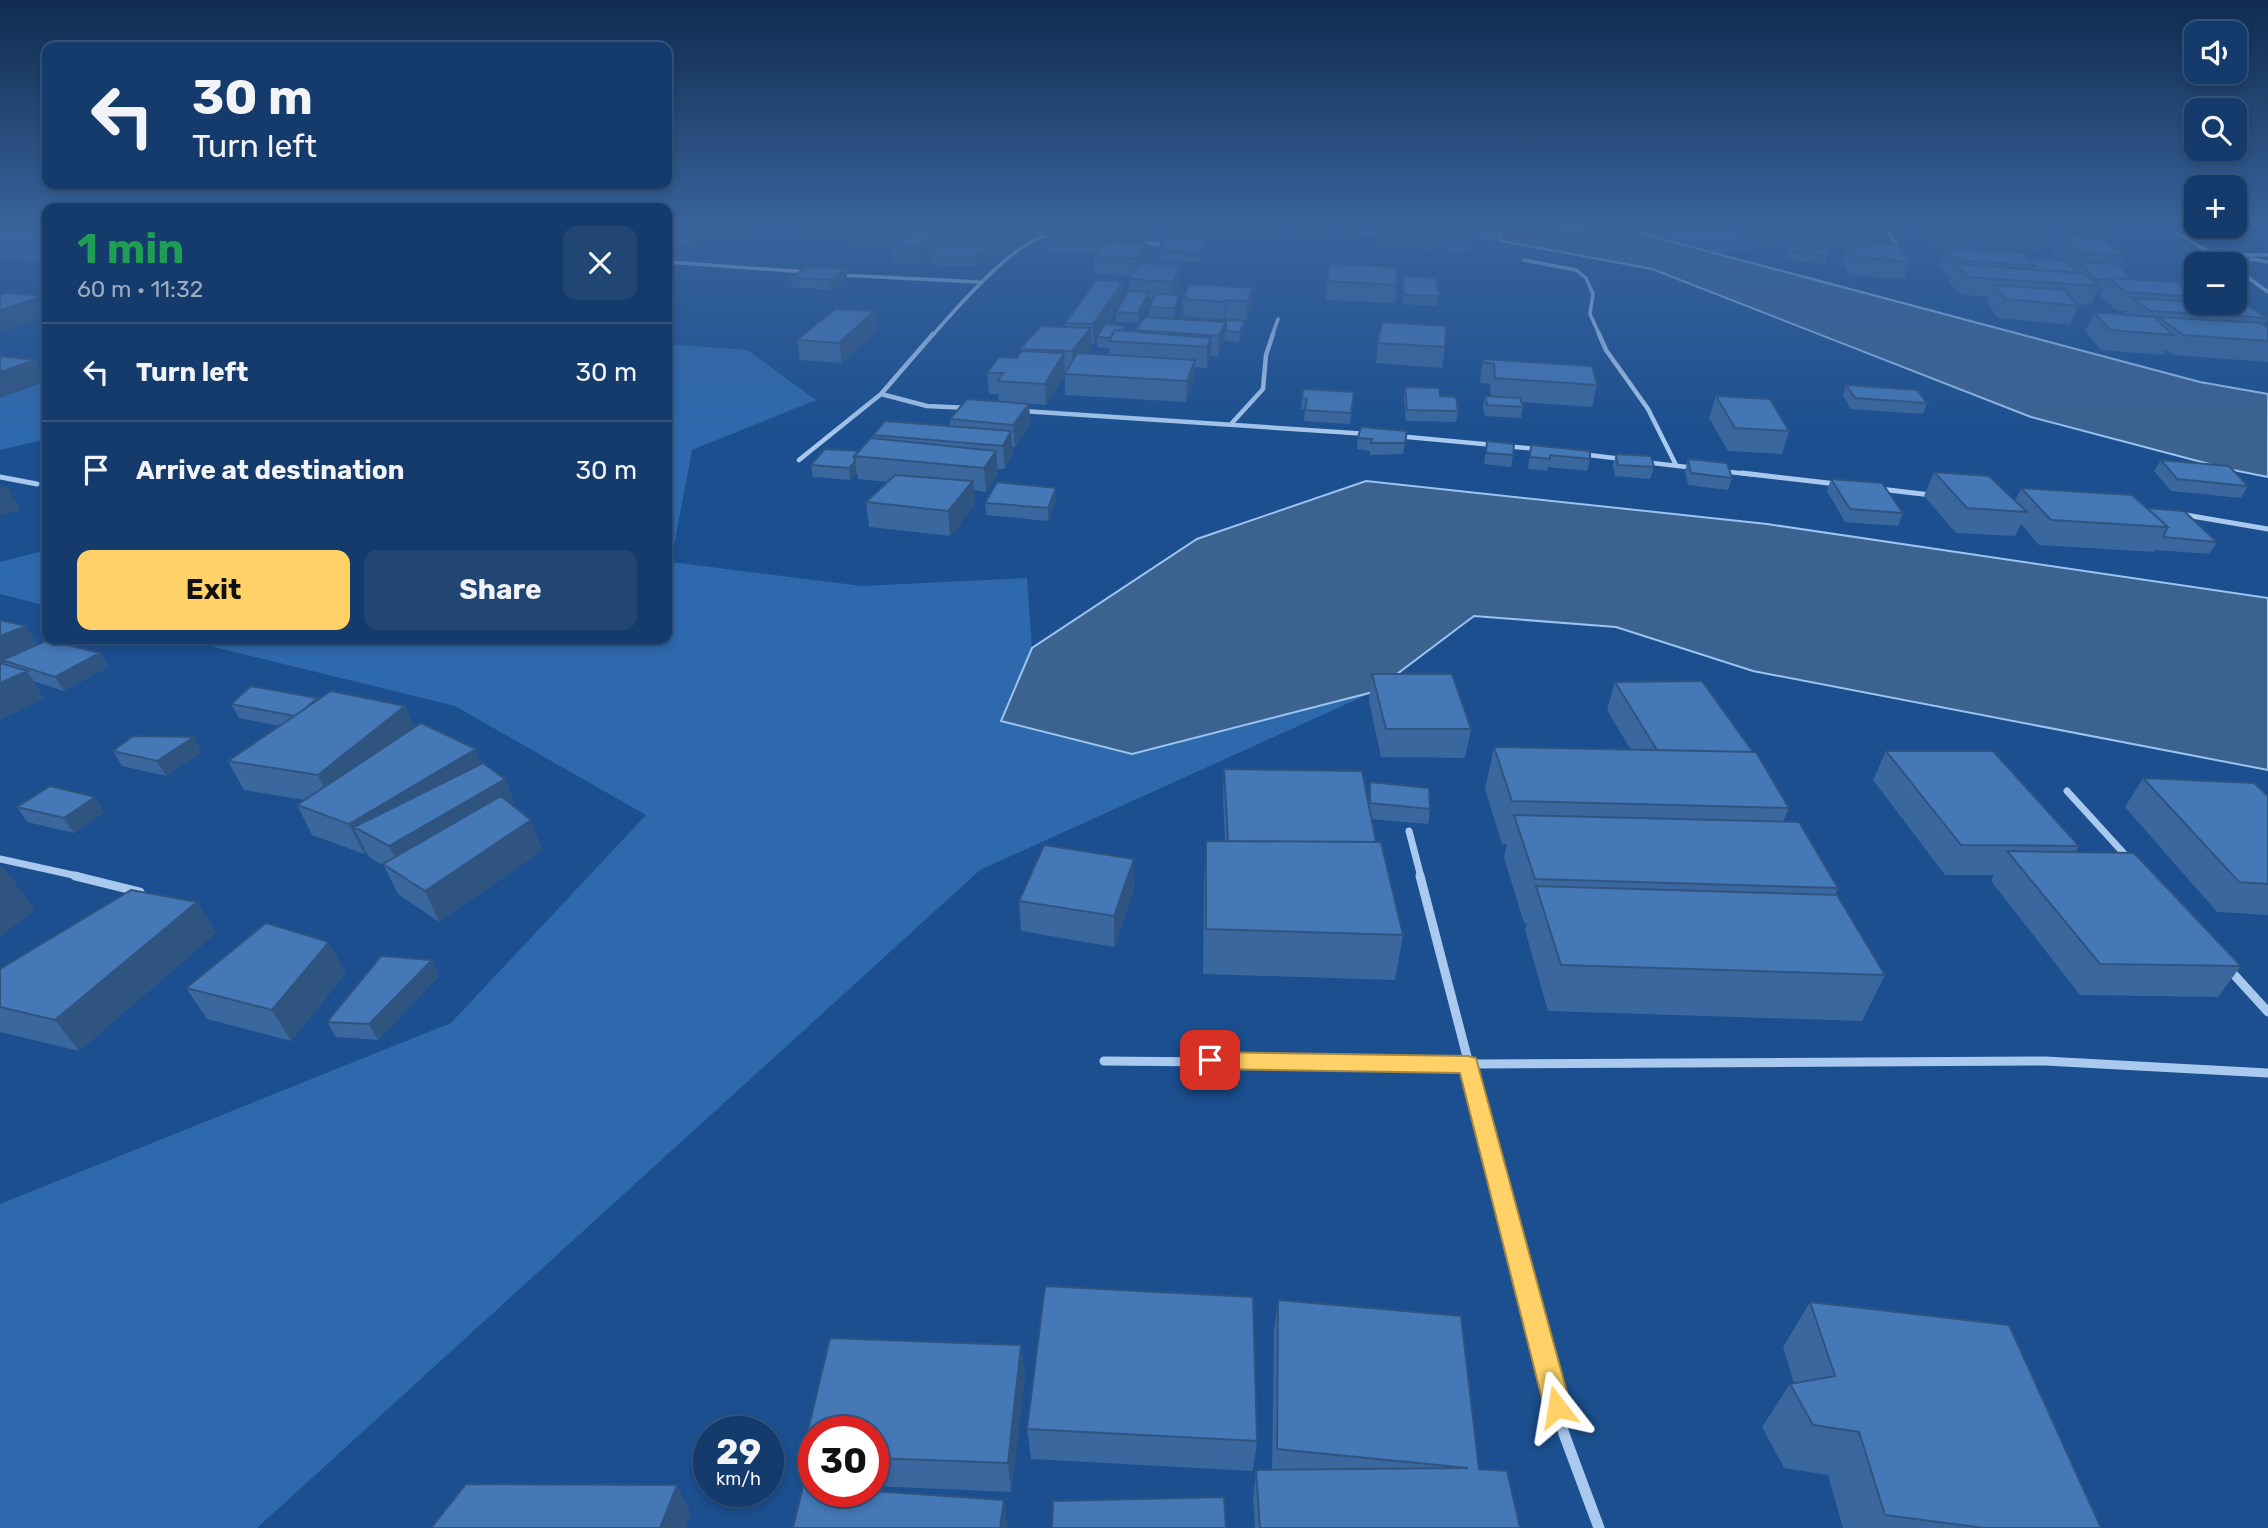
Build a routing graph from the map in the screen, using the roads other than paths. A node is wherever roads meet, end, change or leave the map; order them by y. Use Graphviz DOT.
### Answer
graph roads {
  1 [pos="966,297"];
  2 [pos="1593,297"];
  3 [pos="1278,319"];
  4 [pos="881,394"];
  5 [pos="983,409"];
  6 [pos="1010,410"];
  7 [pos="1232,422"];
  8 [pos="1381,435"];
  9 [pos="1394,436"];
  10 [pos="1541,450"];
  11 [pos="1568,453"];
  12 [pos="799,460"];
  13 [pos="1676,466"];
  14 [pos="1704,469"];
  15 [pos="1717,470"];
  16 [pos="0,477"];
  17 [pos="37,484"];
  18 [pos="1842,485"];
  19 [pos="1870,488"];
  20 [pos="1939,496"];
  21 [pos="2170,513"];
  22 [pos="2268,529"];
  23 [pos="2067,791"];
  24 [pos="1409,831"];
  25 [pos="0,859"];
  26 [pos="2140,871"];
  27 [pos="140,892"];
  28 [pos="2222,962"];
  29 [pos="2268,1012"];
  30 [pos="1104,1061"];
  31 [pos="1468,1064"];
  32 [pos="2268,1073"];
  33 [pos="1599,1528"];
  1 -- 4 [label="street"];
  2 -- 13 [label="street"];
  3 -- 7 [label="street"];
  4 -- 5 [label="street"];
  4 -- 12 [label="street"];
  6 -- 7 [label="street"];
  7 -- 8 [label="street"];
  9 -- 10 [label="street"];
  11 -- 13 [label="street"];
  13 -- 14 [label="street"];
  15 -- 18 [label="street"];
  16 -- 17 [label="street"];
  19 -- 20 [label="street"];
  21 -- 22 [label="street"];
  23 -- 26 [label="street"];
  24 -- 31 [label="street"];
  25 -- 27 [label="street"];
  28 -- 29 [label="street"];
  30 -- 31 [label="street"];
  31 -- 32 [label="street"];
  31 -- 33 [label="street"];
}
